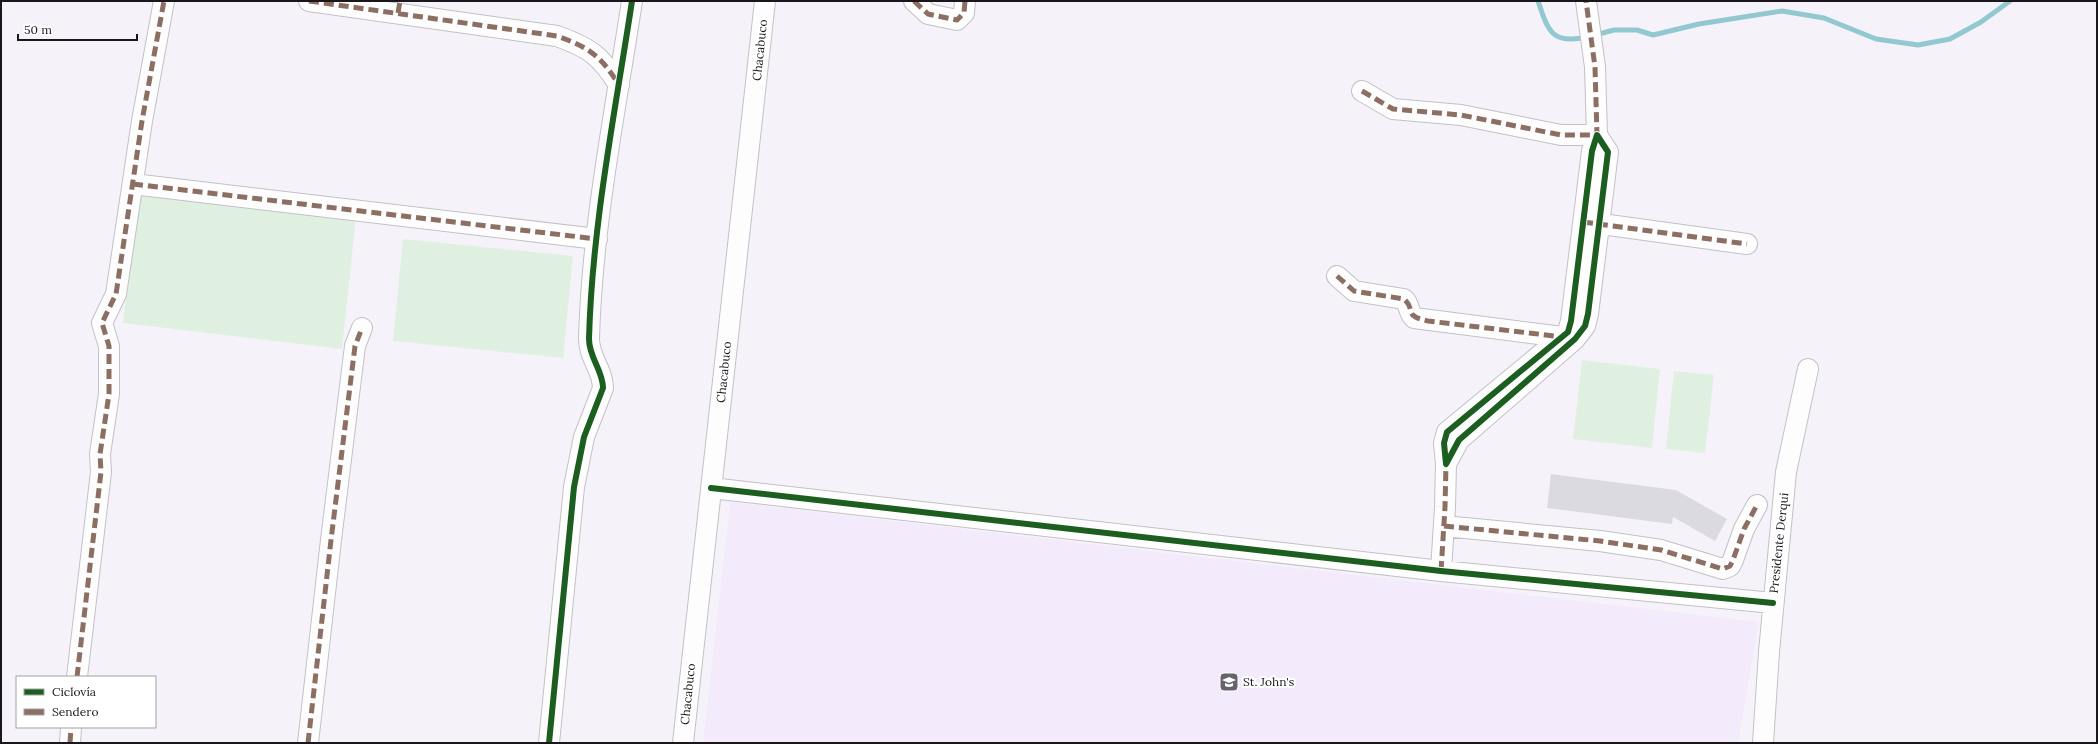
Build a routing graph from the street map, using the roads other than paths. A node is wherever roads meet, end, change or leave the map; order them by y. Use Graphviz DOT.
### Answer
graph roads {
  1 [pos="164,1"];
  2 [pos="309,1"];
  3 [pos="632,1"];
  4 [pos="765,1"];
  5 [pos="914,1"];
  6 [pos="965,1"];
  7 [pos="1586,1"];
  8 [pos="399,7"];
  9 [pos="619,85"];
  10 [pos="1362,91"];
  11 [pos="1597,135"];
  12 [pos="134,184"];
  13 [pos="1591,223"];
  14 [pos="597,239"];
  15 [pos="1747,244"];
  16 [pos="1337,276"];
  17 [pos="362,328"];
  18 [pos="1568,338"];
  19 [pos="1808,369"];
  20 [pos="711,488"];
  21 [pos="1756,505"];
  22 [pos="1444,526"];
  23 [pos="1441,571"];
  24 [pos="1774,604"];
  25 [pos="77,676"];
  26 [pos="71,728"];
  27 [pos="70,743"];
  28 [pos="308,743"];
  29 [pos="549,743"];
  30 [pos="683,743"];
  31 [pos="1763,743"];
  1 -- 12 [label="street"];
  2 -- 8 [label="street"];
  3 -- 9 [label="street"];
  4 -- 20 [label="street, Chacabuco"];
  5 -- 6 [label="street"];
  7 -- 11 [label="street"];
  8 -- 9 [label="street"];
  9 -- 14 [label="street"];
  10 -- 11 [label="street"];
  11 -- 13 [label="street"];
  12 -- 14 [label="street"];
  12 -- 25 [label="street"];
  13 -- 15 [label="street"];
  13 -- 18 [label="street"];
  14 -- 29 [label="street"];
  16 -- 18 [label="street"];
  17 -- 28 [label="street"];
  18 -- 22 [label="street"];
  19 -- 24 [label="street, Presidente Derqui"];
  20 -- 23 [label="street"];
  20 -- 30 [label="street, Chacabuco"];
  21 -- 22 [label="street"];
  22 -- 23 [label="street"];
  23 -- 24 [label="street"];
  24 -- 31 [label="street, Presidente Derqui"];
  26 -- 27 [label="street"];
}
